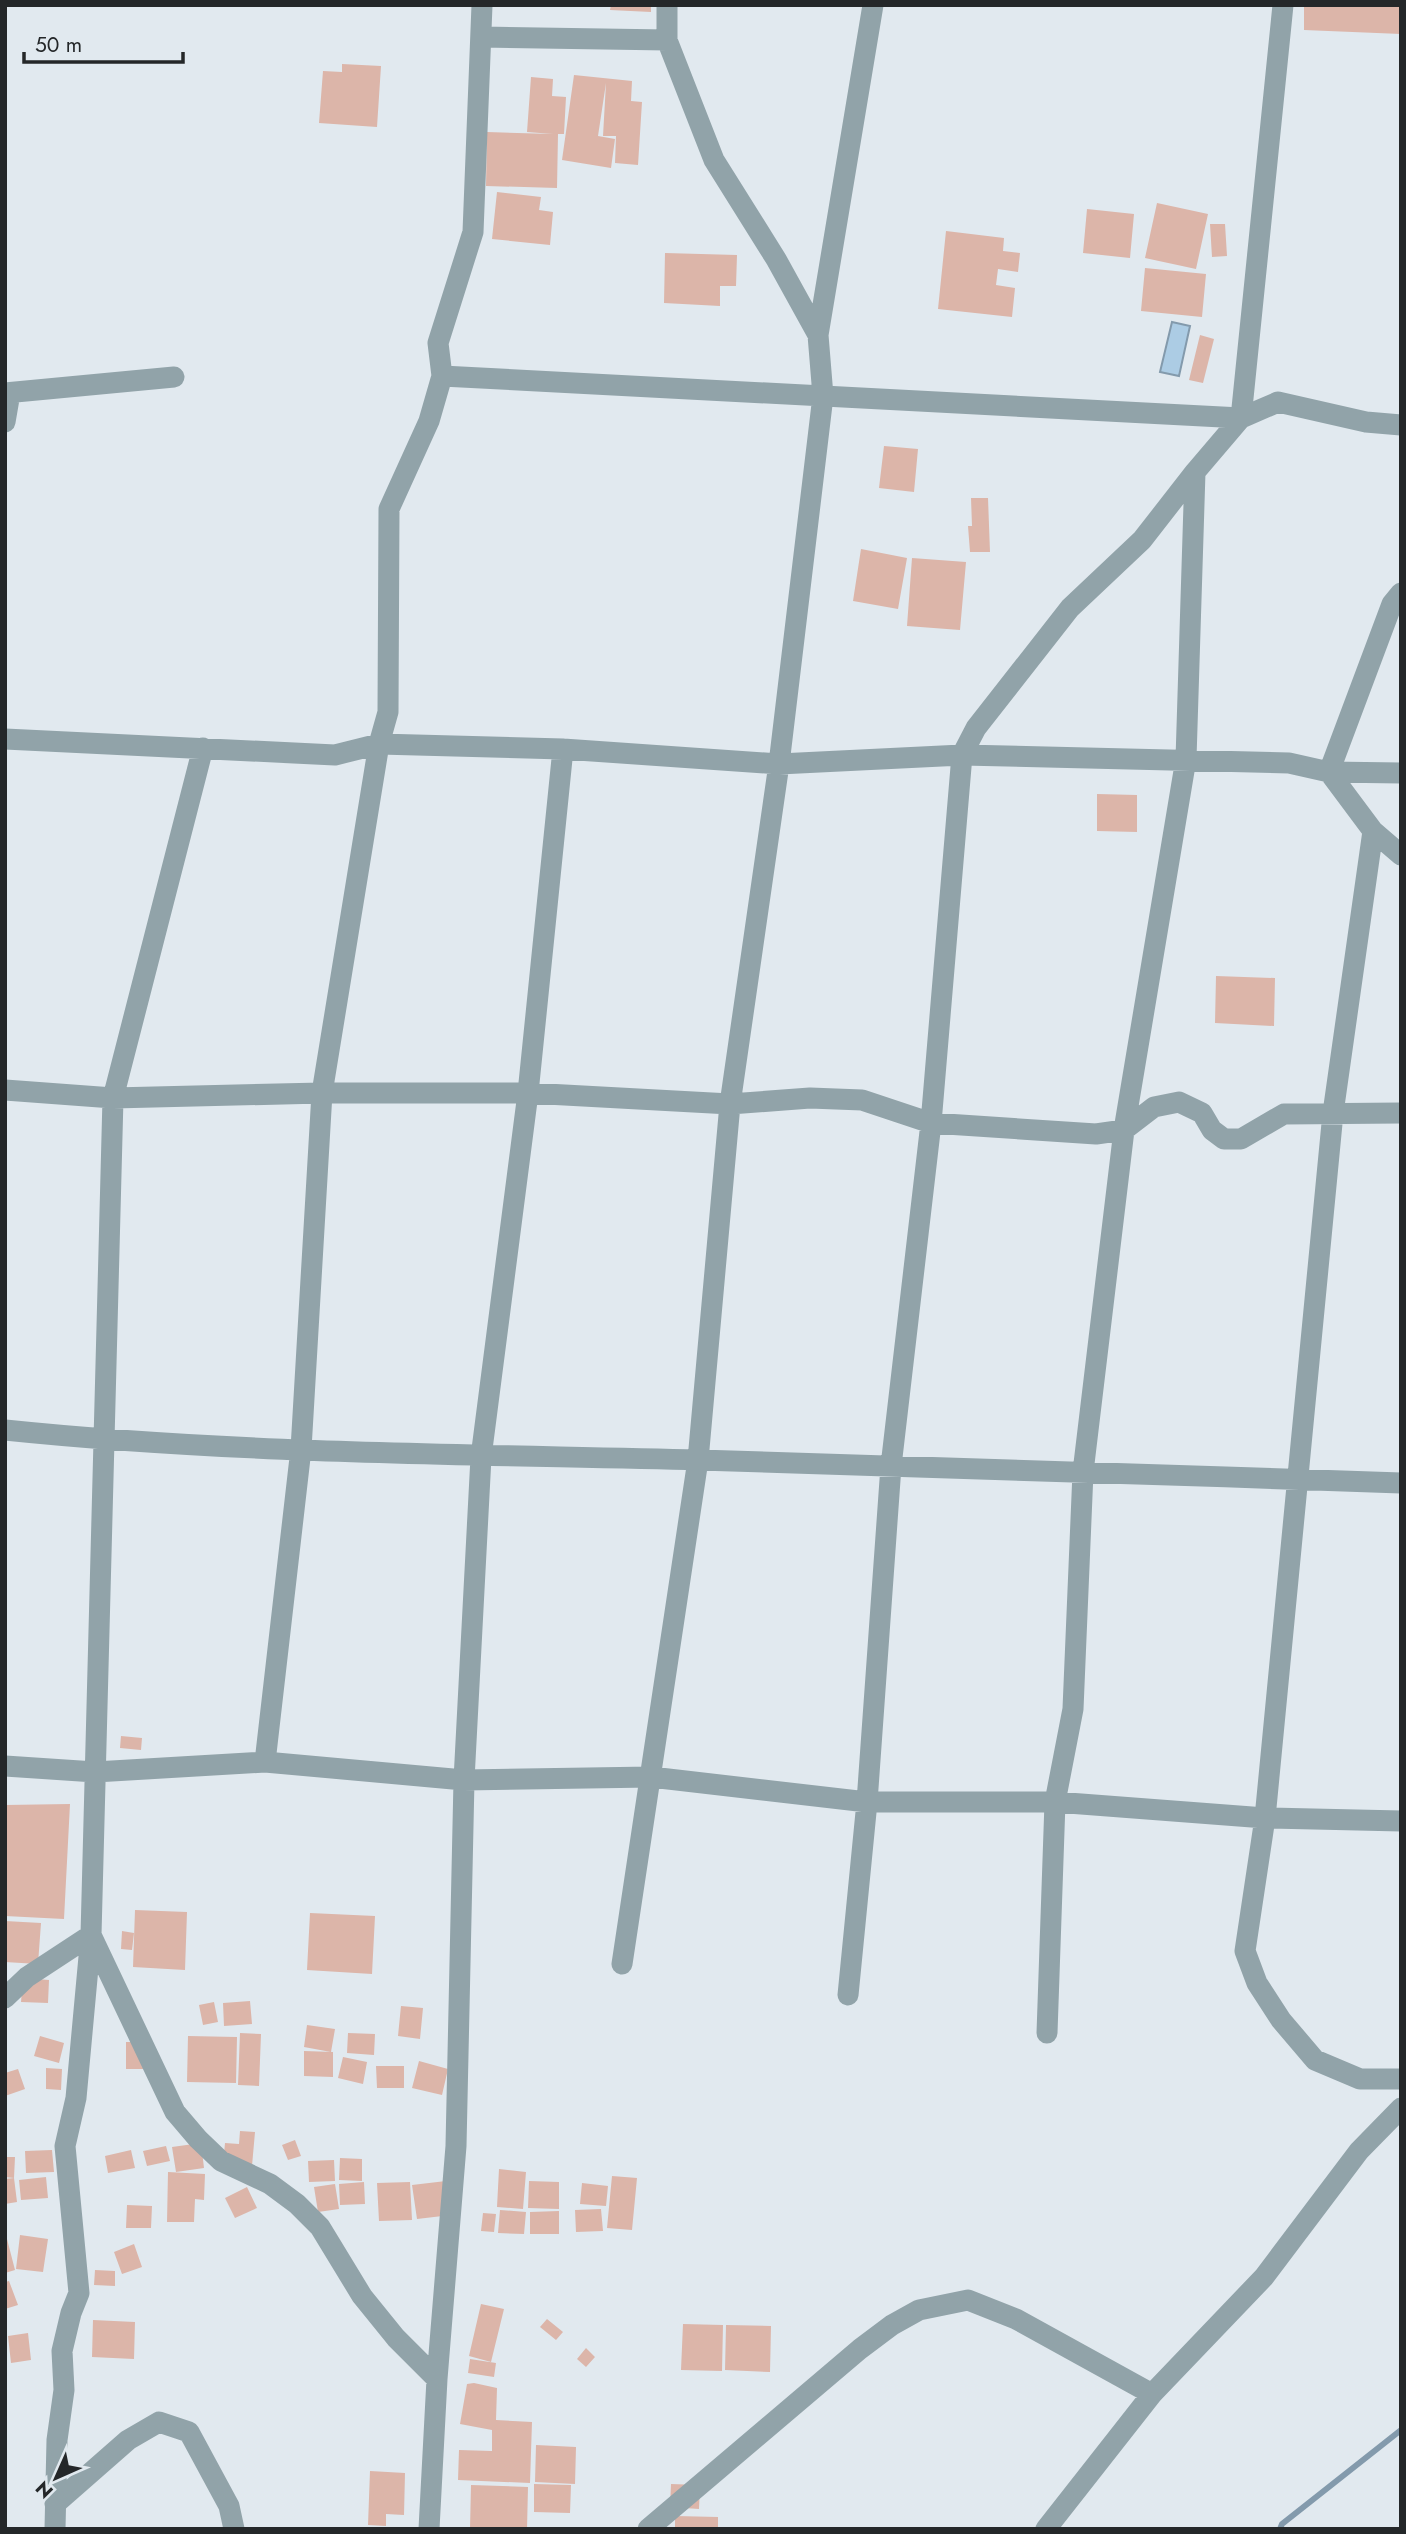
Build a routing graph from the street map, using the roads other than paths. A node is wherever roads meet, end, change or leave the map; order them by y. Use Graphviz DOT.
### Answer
graph roads {
  1 [pos="482,5"];
  2 [pos="667,5"];
  3 [pos="873,5"];
  4 [pos="1283,5"];
  5 [pos="482,37"];
  6 [pos="667,40"];
  7 [pos="818,335"];
  8 [pos="442,376"];
  9 [pos="174,377"];
  10 [pos="8,393"];
  11 [pos="823,396"];
  12 [pos="1241,418"];
  13 [pos="5,422"];
  14 [pos="1401,425"];
  15 [pos="1195,472"];
  16 [pos="1401,593"];
  17 [pos="5,739"];
  18 [pos="379,744"];
  19 [pos="203,748"];
  20 [pos="563,749"];
  21 [pos="962,755"];
  22 [pos="1186,759"];
  23 [pos="779,764"];
  24 [pos="1329,772"];
  25 [pos="1401,773"];
  26 [pos="1373,831"];
  27 [pos="1401,855"];
  28 [pos="5,1090"];
  29 [pos="322,1093"];
  30 [pos="528,1093"];
  31 [pos="113,1098"];
  32 [pos="730,1104"];
  33 [pos="1334,1113"];
  34 [pos="1401,1113"];
  35 [pos="931,1122"];
  36 [pos="1124,1130"];
  37 [pos="5,1430"];
  38 [pos="104,1440"];
  39 [pos="301,1449"];
  40 [pos="481,1457"];
  41 [pos="698,1460"];
  42 [pos="891,1466"];
  43 [pos="1083,1472"];
  44 [pos="1297,1479"];
  45 [pos="1401,1483"];
  46 [pos="265,1762"];
  47 [pos="5,1766"];
  48 [pos="96,1772"];
  49 [pos="651,1777"];
  50 [pos="464,1780"];
  51 [pos="867,1802"];
  52 [pos="1055,1802"];
  53 [pos="1265,1818"];
  54 [pos="1401,1821"];
  55 [pos="91,1935"];
  56 [pos="622,1964"];
  57 [pos="848,1995"];
  58 [pos="5,1998"];
  59 [pos="1046,2033"];
  60 [pos="1401,2079"];
  61 [pos="1401,2108"];
  62 [pos="437,2379"];
  63 [pos="1152,2394"];
  64 [pos="55,2504"];
  65 [pos="55,2529"];
  66 [pos="234,2529"];
  67 [pos="429,2529"];
  68 [pos="648,2529"];
  69 [pos="1046,2529"];
  1 -- 5 [label="street"];
  2 -- 6 [label="street"];
  3 -- 7 [label="street"];
  4 -- 12 [label="street"];
  5 -- 6 [label="street"];
  5 -- 8 [label="street"];
  6 -- 7 [label="street"];
  7 -- 11 [label="street"];
  8 -- 11 [label="street"];
  8 -- 18 [label="street"];
  9 -- 10 [label="street"];
  10 -- 13 [label="street"];
  11 -- 12 [label="street"];
  11 -- 23 [label="street"];
  12 -- 14 [label="street"];
  12 -- 15 [label="street"];
  15 -- 21 [label="street"];
  15 -- 22 [label="street"];
  16 -- 24 [label="street"];
  17 -- 19 [label="street"];
  18 -- 19 [label="street"];
  18 -- 20 [label="street"];
  18 -- 29 [label="street"];
  19 -- 31 [label="street"];
  20 -- 23 [label="street"];
  20 -- 30 [label="street"];
  21 -- 22 [label="street"];
  21 -- 23 [label="street"];
  21 -- 35 [label="street"];
  22 -- 24 [label="street"];
  22 -- 36 [label="street"];
  23 -- 32 [label="street"];
  24 -- 25 [label="street"];
  24 -- 26 [label="street"];
  26 -- 27 [label="street"];
  26 -- 33 [label="street"];
  28 -- 31 [label="street"];
  29 -- 30 [label="street"];
  29 -- 31 [label="street"];
  29 -- 39 [label="street"];
  30 -- 32 [label="street"];
  30 -- 40 [label="street"];
  31 -- 38 [label="street"];
  32 -- 35 [label="street"];
  32 -- 41 [label="street"];
  33 -- 34 [label="street"];
  33 -- 36 [label="street"];
  33 -- 44 [label="street"];
  35 -- 36 [label="street"];
  35 -- 42 [label="street"];
  36 -- 43 [label="street"];
  37 -- 38 [label="street"];
  38 -- 39 [label="street"];
  38 -- 48 [label="street"];
  39 -- 40 [label="street"];
  39 -- 46 [label="street"];
  40 -- 41 [label="street"];
  40 -- 50 [label="street"];
  41 -- 42 [label="street"];
  41 -- 49 [label="street"];
  42 -- 43 [label="street"];
  42 -- 51 [label="street"];
  43 -- 44 [label="street"];
  43 -- 52 [label="street"];
  44 -- 45 [label="street"];
  44 -- 53 [label="street"];
  46 -- 48 [label="street"];
  46 -- 50 [label="street"];
  47 -- 48 [label="street"];
  48 -- 55 [label="street"];
  49 -- 50 [label="street"];
  49 -- 51 [label="street"];
  49 -- 56 [label="street"];
  50 -- 62 [label="street"];
  51 -- 52 [label="street"];
  51 -- 57 [label="street"];
  52 -- 53 [label="street"];
  52 -- 59 [label="street"];
  53 -- 54 [label="street"];
  53 -- 60 [label="street"];
  55 -- 58 [label="street"];
  55 -- 62 [label="street"];
  55 -- 64 [label="street"];
  61 -- 63 [label="street"];
  62 -- 67 [label="street"];
  63 -- 68 [label="street"];
  63 -- 69 [label="street"];
  64 -- 65 [label="street"];
  64 -- 66 [label="street"];
}
